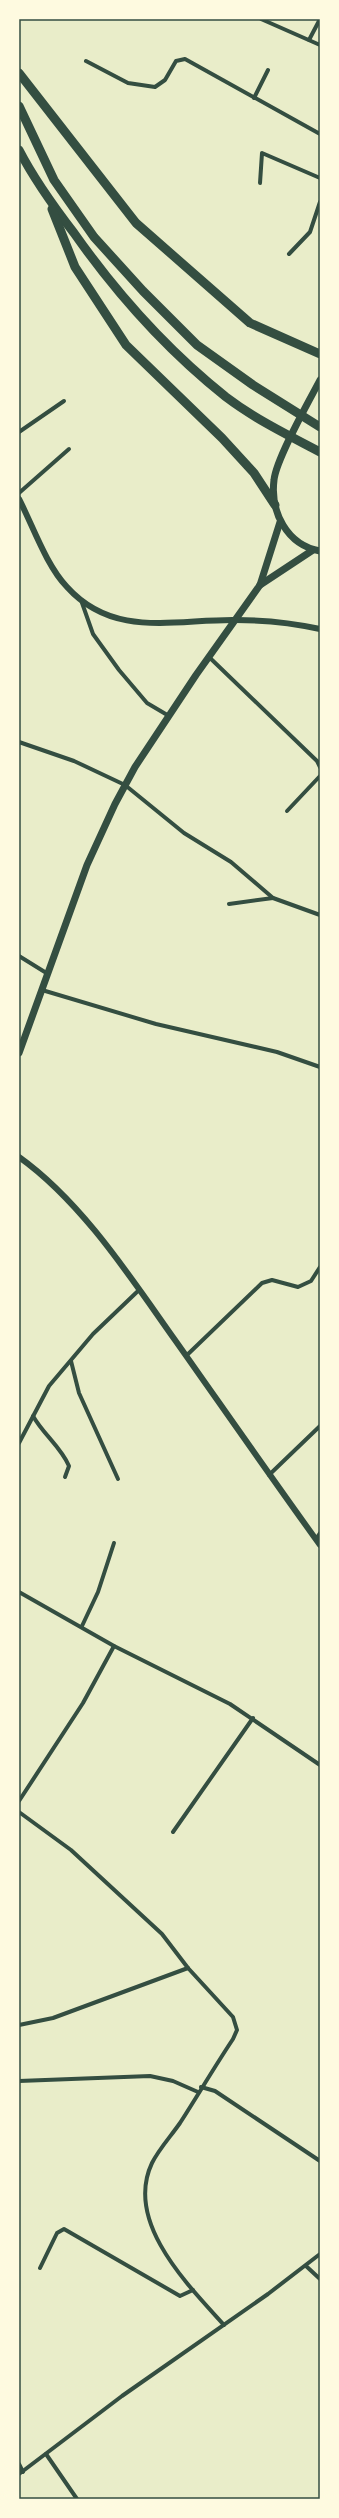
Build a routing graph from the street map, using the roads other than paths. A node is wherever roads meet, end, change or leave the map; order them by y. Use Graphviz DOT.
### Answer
graph roads {
  1 [pos="261,19"];
  2 [pos="320,19"];
  3 [pos="309,40"];
  4 [pos="320,45"];
  5 [pos="86,61"];
  6 [pos="268,70"];
  7 [pos="19,73"];
  8 [pos="254,98"];
  9 [pos="19,106"];
  10 [pos="320,134"];
  11 [pos="19,150"];
  12 [pos="320,178"];
  13 [pos="260,183"];
  14 [pos="46,196"];
  15 [pos="320,202"];
  16 [pos="289,254"];
  17 [pos="320,354"];
  18 [pos="320,380"];
  19 [pos="64,401"];
  20 [pos="320,427"];
  21 [pos="19,432"];
  22 [pos="70,449"];
  23 [pos="320,452"];
  24 [pos="19,493"];
  25 [pos="19,499"];
  26 [pos="275,505"];
  27 [pos="280,522"];
  28 [pos="317,550"];
  29 [pos="260,584"];
  30 [pos="80,599"];
  31 [pos="235,620"];
  32 [pos="320,629"];
  33 [pos="209,657"];
  34 [pos="169,716"];
  35 [pos="19,742"];
  36 [pos="320,766"];
  37 [pos="320,776"];
  38 [pos="125,785"];
  39 [pos="287,810"];
  40 [pos="273,898"];
  41 [pos="230,904"];
  42 [pos="320,915"];
  43 [pos="19,956"];
  44 [pos="48,974"];
  45 [pos="42,990"];
  46 [pos="19,1053"];
  47 [pos="320,1067"];
  48 [pos="19,1157"];
  49 [pos="320,1267"];
  50 [pos="140,1290"];
  51 [pos="186,1356"];
  52 [pos="70,1361"];
  53 [pos="33,1416"];
  54 [pos="320,1426"];
  55 [pos="19,1443"];
  56 [pos="269,1475"];
  57 [pos="65,1477"];
  58 [pos="118,1479"];
  59 [pos="320,1533"];
  60 [pos="318,1542"];
  61 [pos="114,1543"];
  62 [pos="19,1592"];
  63 [pos="82,1626"];
  64 [pos="114,1646"];
  65 [pos="253,1718"];
  66 [pos="320,1765"];
  67 [pos="19,1801"];
  68 [pos="19,1812"];
  69 [pos="173,1832"];
  70 [pos="188,1968"];
  71 [pos="19,2025"];
  72 [pos="19,2081"];
  73 [pos="202,2087"];
  74 [pos="198,2092"];
  75 [pos="320,2161"];
  76 [pos="320,2254"];
  77 [pos="306,2266"];
  78 [pos="40,2268"];
  79 [pos="320,2279"];
  80 [pos="193,2290"];
  81 [pos="224,2325"];
  82 [pos="46,2454"];
  83 [pos="19,2464"];
  84 [pos="21,2473"];
  85 [pos="77,2499"];
  1 -- 3 [label="street"];
  2 -- 3 [label="street"];
  3 -- 4 [label="street"];
  5 -- 8 [label="street"];
  6 -- 8 [label="street"];
  7 -- 17 [label="highway"];
  8 -- 10 [label="street"];
  9 -- 20 [label="highway"];
  11 -- 14 [label="highway"];
  12 -- 13 [label="street"];
  14 -- 23 [label="highway"];
  14 -- 26 [label="highway"];
  15 -- 16 [label="street"];
  18 -- 26 [label="main road"];
  19 -- 21 [label="street"];
  22 -- 24 [label="street"];
  25 -- 30 [label="street"];
  26 -- 27 [label="main road"];
  27 -- 28 [label="main road"];
  27 -- 29 [label="main road"];
  28 -- 29 [label="main road"];
  29 -- 31 [label="main road"];
  30 -- 31 [label="street"];
  30 -- 34 [label="street"];
  31 -- 32 [label="street"];
  31 -- 33 [label="main road"];
  33 -- 34 [label="main road"];
  33 -- 36 [label="street"];
  34 -- 38 [label="main road"];
  35 -- 38 [label="street"];
  37 -- 39 [label="street"];
  38 -- 40 [label="street"];
  38 -- 44 [label="main road"];
  40 -- 41 [label="street"];
  40 -- 42 [label="street"];
  43 -- 44 [label="street"];
  44 -- 45 [label="main road"];
  45 -- 46 [label="main road"];
  45 -- 47 [label="street"];
  48 -- 50 [label="street"];
  49 -- 51 [label="street"];
  50 -- 51 [label="street"];
  50 -- 52 [label="street"];
  51 -- 56 [label="street"];
  52 -- 53 [label="street"];
  52 -- 58 [label="street"];
  53 -- 55 [label="street"];
  53 -- 57 [label="street"];
  54 -- 56 [label="street"];
  56 -- 60 [label="street"];
  59 -- 60 [label="street"];
  61 -- 63 [label="street"];
  62 -- 63 [label="street"];
  63 -- 64 [label="street"];
  64 -- 65 [label="street"];
  64 -- 67 [label="street"];
  65 -- 66 [label="street"];
  65 -- 69 [label="street"];
  68 -- 70 [label="street"];
  70 -- 71 [label="street"];
  70 -- 73 [label="street"];
  72 -- 74 [label="street"];
  73 -- 74 [label="street"];
  73 -- 75 [label="street"];
  74 -- 80 [label="street"];
  76 -- 77 [label="street"];
  77 -- 79 [label="street"];
  77 -- 81 [label="street"];
  78 -- 80 [label="street"];
  80 -- 81 [label="street"];
  81 -- 82 [label="street"];
  82 -- 84 [label="street"];
  82 -- 85 [label="street"];
  83 -- 84 [label="street"];
}
